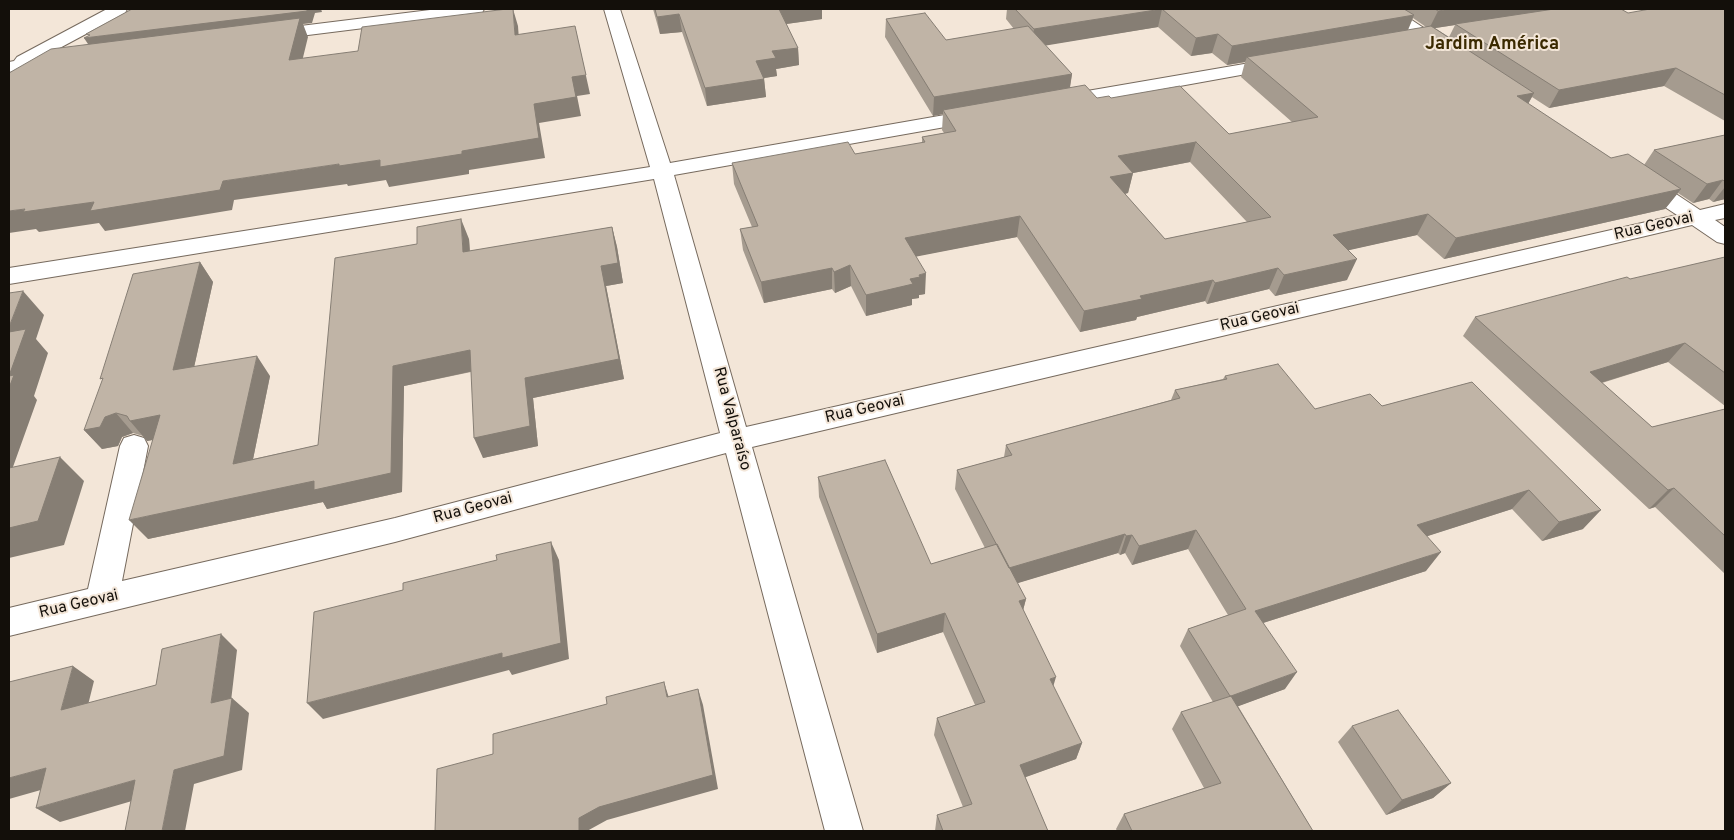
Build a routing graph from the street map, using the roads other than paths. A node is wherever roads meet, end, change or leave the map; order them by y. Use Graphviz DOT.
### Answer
graph roads {
  1 [pos="119,9"];
  2 [pos="476,9"];
  3 [pos="612,9"];
  4 [pos="1384,9"];
  5 [pos="1456,33"];
  6 [pos="1427,37"];
  7 [pos="249,38"];
  8 [pos="1397,42"];
  9 [pos="1459,59"];
  10 [pos="70,60"];
  11 [pos="1299,60"];
  12 [pos="10,68"];
  13 [pos="1035,106"];
  14 [pos="996,113"];
  15 [pos="1622,168"];
  16 [pos="662,171"];
  17 [pos="1725,211"];
  18 [pos="1695,217"];
  19 [pos="1725,237"];
  20 [pos="9,276"];
  21 [pos="736,440"];
  22 [pos="134,446"];
  23 [pos="102,600"];
  24 [pos="9,622"];
  25 [pos="844,831"];
  1 -- 12 [label="street"];
  2 -- 7 [label="street"];
  3 -- 16 [label="street, Rua Valparaíso"];
  4 -- 6 [label="street"];
  5 -- 6 [label="street"];
  6 -- 8 [label="street"];
  6 -- 9 [label="street"];
  10 -- 12 [label="street"];
  11 -- 13 [label="street"];
  14 -- 16 [label="street"];
  15 -- 18 [label="street"];
  16 -- 20 [label="street"];
  16 -- 21 [label="street, Rua Valparaíso"];
  17 -- 18 [label="street, Rua Geovai"];
  18 -- 19 [label="street"];
  18 -- 21 [label="street, Rua Geovai"];
  21 -- 23 [label="street, Rua Geovai"];
  21 -- 25 [label="street, Rua Valparaíso"];
  22 -- 23 [label="street"];
  23 -- 24 [label="street, Rua Geovai"];
}
